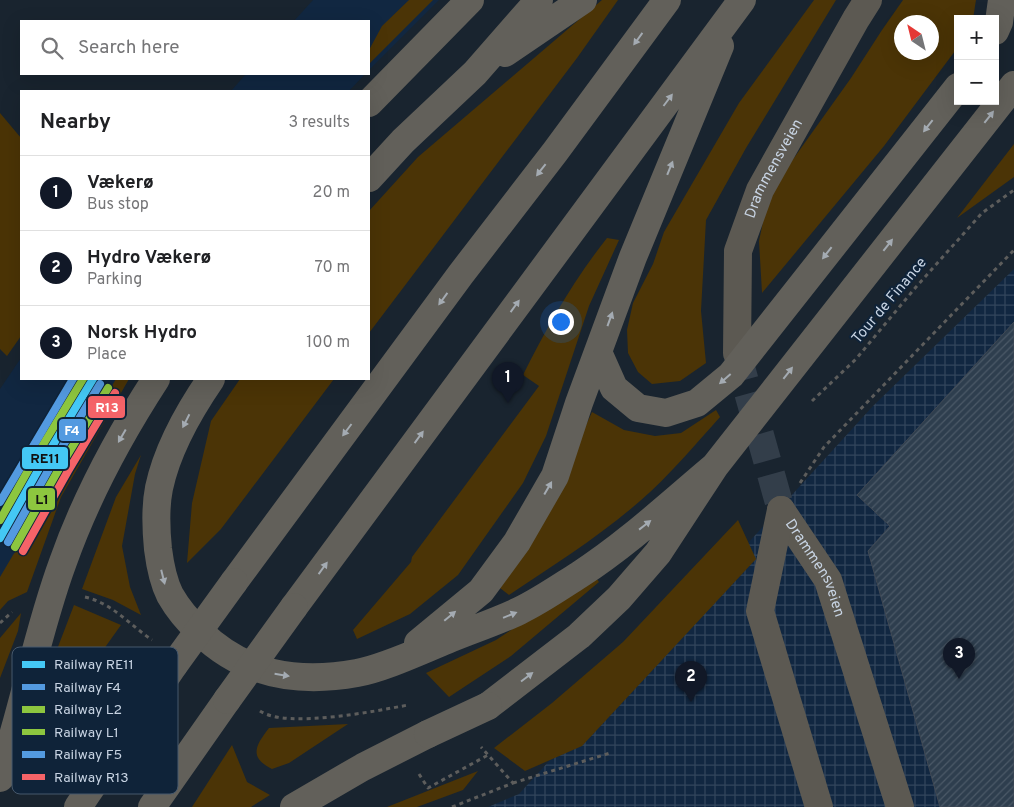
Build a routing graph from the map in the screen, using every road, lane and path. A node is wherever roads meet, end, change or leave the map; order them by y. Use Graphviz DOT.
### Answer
graph roads {
  1 [pos="470,0"];
  2 [pos="539,0"];
  3 [pos="583,0"];
  4 [pos="667,0"];
  5 [pos="868,0"];
  6 [pos="1002,0"];
  7 [pos="739,4"];
  8 [pos="999,22"];
  9 [pos="475,73"];
  10 [pos="1014,85"];
  11 [pos="954,92"];
  12 [pos="370,102"];
  13 [pos="370,177"];
  14 [pos="1014,190"];
  15 [pos="1014,250"];
  16 [pos="598,352"];
  17 [pos="736,353"];
  18 [pos="155,380"];
  19 [pos="210,380"];
  20 [pos="806,406"];
  21 [pos="715,466"];
  22 [pos="781,510"];
  23 [pos="38,647"];
  24 [pos="178,659"];
  25 [pos="400,659"];
  26 [pos="12,736"];
  27 [pos="610,753"];
  28 [pos="488,755"];
  29 [pos="178,770"];
  30 [pos="417,772"];
  31 [pos="0,778"];
  32 [pos="513,783"];
  33 [pos="87,794"];
  34 [pos="161,794"];
  35 [pos="78,807"];
  36 [pos="152,807"];
  37 [pos="294,807"];
  38 [pos="819,807"];
  39 [pos="900,807"];
  1 -- 12 [label="highway"];
  2 -- 9 [label="highway"];
  3 -- 9 [label="highway"];
  4 -- 24 [label="highway, one-way, bridge"];
  5 -- 17 [label="lane, Drammensveien"];
  6 -- 8 [label="highway"];
  16 -- 7 [label="highway, one-way"];
  29 -- 7 [label="highway, one-way, bridge"];
  9 -- 13 [label="highway"];
  21 -- 10 [label="highway, one-way"];
  11 -- 16 [label="highway, one-way"];
  14 -- 20 [label="path, Tour de Finance"];
  15 -- 22 [label="path"];
  25 -- 16 [label="highway, one-way"];
  18 -- 23 [label="highway, one-way"];
  19 -- 25 [label="highway, one-way"];
  25 -- 21 [label="highway, one-way"];
  37 -- 21 [label="highway, one-way, bridge"];
  22 -- 38 [label="lane, Drammensveien"];
  22 -- 39 [label="lane, Drammensveien"];
  26 -- 31 [label="highway, one-way"];
  27 -- 32 [label="path"];
  28 -- 30 [label="path"];
  33 -- 35 [label="highway, one-way, bridge"];
  36 -- 34 [label="highway, one-way, bridge"];
}
